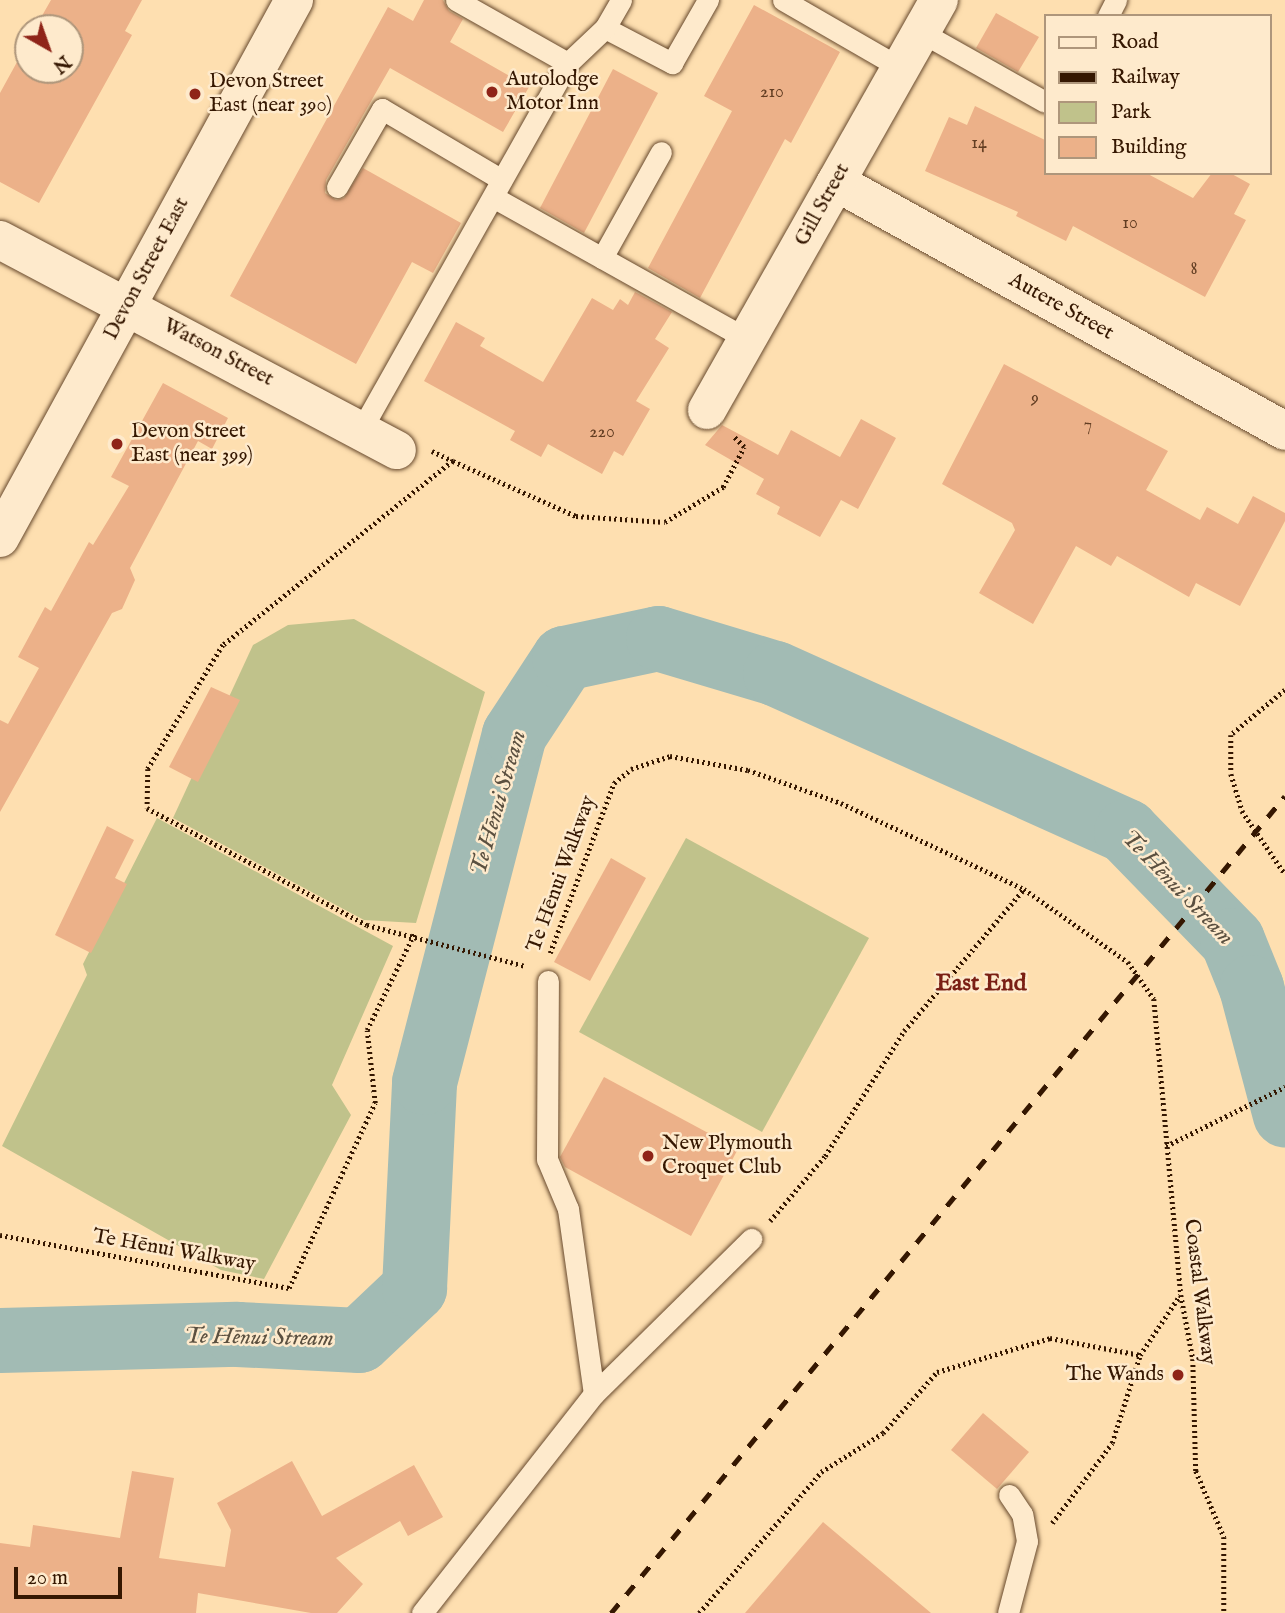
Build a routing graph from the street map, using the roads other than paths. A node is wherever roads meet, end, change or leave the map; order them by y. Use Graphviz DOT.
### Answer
graph roads {
  1 [pos="295,0"];
  2 [pos="456,0"];
  3 [pos="621,0"];
  4 [pos="708,0"];
  5 [pos="783,0"];
  6 [pos="930,16"];
  7 [pos="606,28"];
  8 [pos="568,63"];
  9 [pos="901,68"];
  10 [pos="1044,101"];
  11 [pos="661,152"];
  12 [pos="836,182"];
  13 [pos="337,187"];
  14 [pos="497,188"];
  15 [pos="0,240"];
  16 [pos="602,258"];
  17 [pos="127,307"];
  18 [pos="747,339"];
  19 [pos="707,410"];
  20 [pos="361,430"];
  21 [pos="1285,431"];
  22 [pos="397,450"];
  23 [pos="0,538"];
  24 [pos="542,970"];
  25 [pos="751,1239"];
  26 [pos="594,1394"];
  27 [pos="1009,1495"];
  28 [pos="422,1613"];
  29 [pos="1008,1613"];
  1 -- 17 [label="street, Devon Street East"];
  2 -- 8 [label="lane"];
  3 -- 7 [label="lane"];
  4 -- 7 [label="lane"];
  5 -- 9 [label="lane"];
  6 -- 9 [label="street, Gill Street"];
  6 -- 10 [label="lane"];
  7 -- 8 [label="lane"];
  8 -- 14 [label="lane"];
  9 -- 12 [label="street, Gill Street"];
  11 -- 16 [label="lane"];
  12 -- 18 [label="street, Gill Street"];
  12 -- 21 [label="street, Autere Street"];
  13 -- 14 [label="lane"];
  14 -- 16 [label="lane"];
  14 -- 20 [label="lane"];
  15 -- 17 [label="street, Watson Street"];
  16 -- 18 [label="lane"];
  17 -- 20 [label="street, Watson Street"];
  17 -- 23 [label="street, Devon Street East"];
  18 -- 19 [label="street, Gill Street"];
  20 -- 22 [label="street, Watson Street"];
  24 -- 26 [label="lane"];
  25 -- 26 [label="lane"];
  26 -- 28 [label="lane"];
  27 -- 29 [label="lane"];
}
